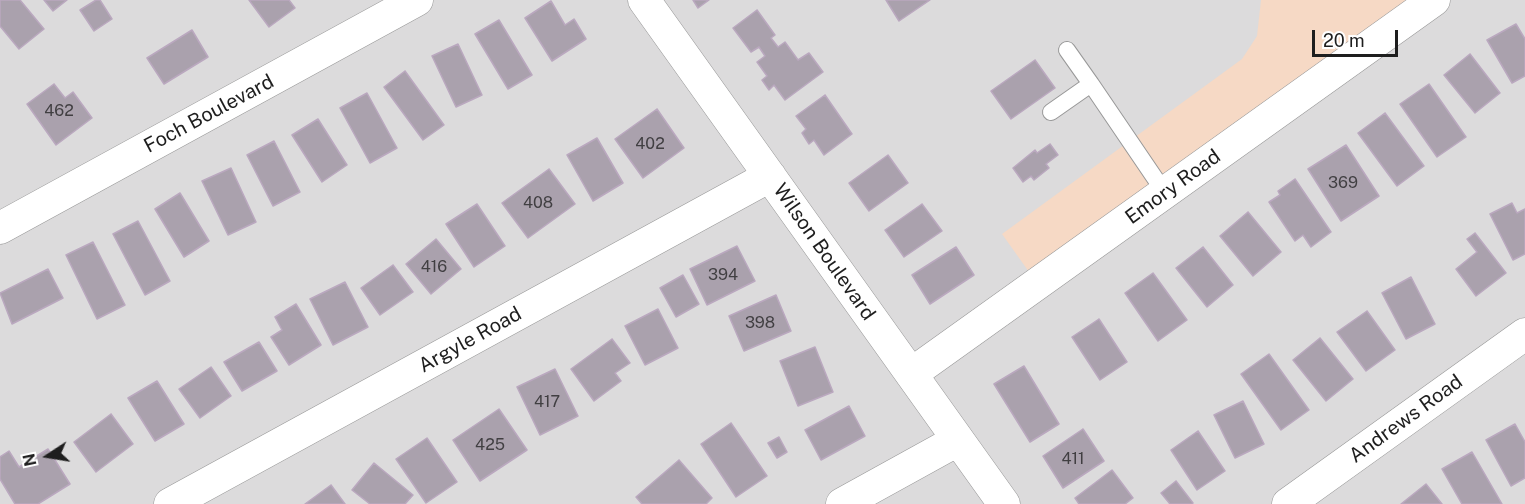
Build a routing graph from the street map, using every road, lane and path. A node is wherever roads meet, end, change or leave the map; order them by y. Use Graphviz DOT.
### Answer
graph roads {
  1 [pos="417,0"];
  2 [pos="645,0"];
  3 [pos="1434,0"];
  4 [pos="1067,50"];
  5 [pos="1091,84"];
  6 [pos="1051,112"];
  7 [pos="770,176"];
  8 [pos="1165,193"];
  9 [pos="0,228"];
  10 [pos="1525,334"];
  11 [pos="911,374"];
  12 [pos="958,440"];
  13 [pos="170,504"];
  14 [pos="842,504"];
  15 [pos="1004,504"];
  16 [pos="1288,504"];
  1 -- 9 [label="street, Foch Boulevard"];
  2 -- 7 [label="street, Wilson Boulevard"];
  3 -- 8 [label="street, Emory Road"];
  4 -- 5 [label="lane"];
  5 -- 6 [label="lane"];
  5 -- 8 [label="lane"];
  7 -- 11 [label="street, Wilson Boulevard"];
  7 -- 13 [label="street, Argyle Road"];
  8 -- 11 [label="street, Emory Road"];
  10 -- 16 [label="street, Andrews Road"];
  11 -- 12 [label="street, Wilson Boulevard"];
  12 -- 14 [label="street"];
  12 -- 15 [label="street, Wilson Boulevard"];
}
